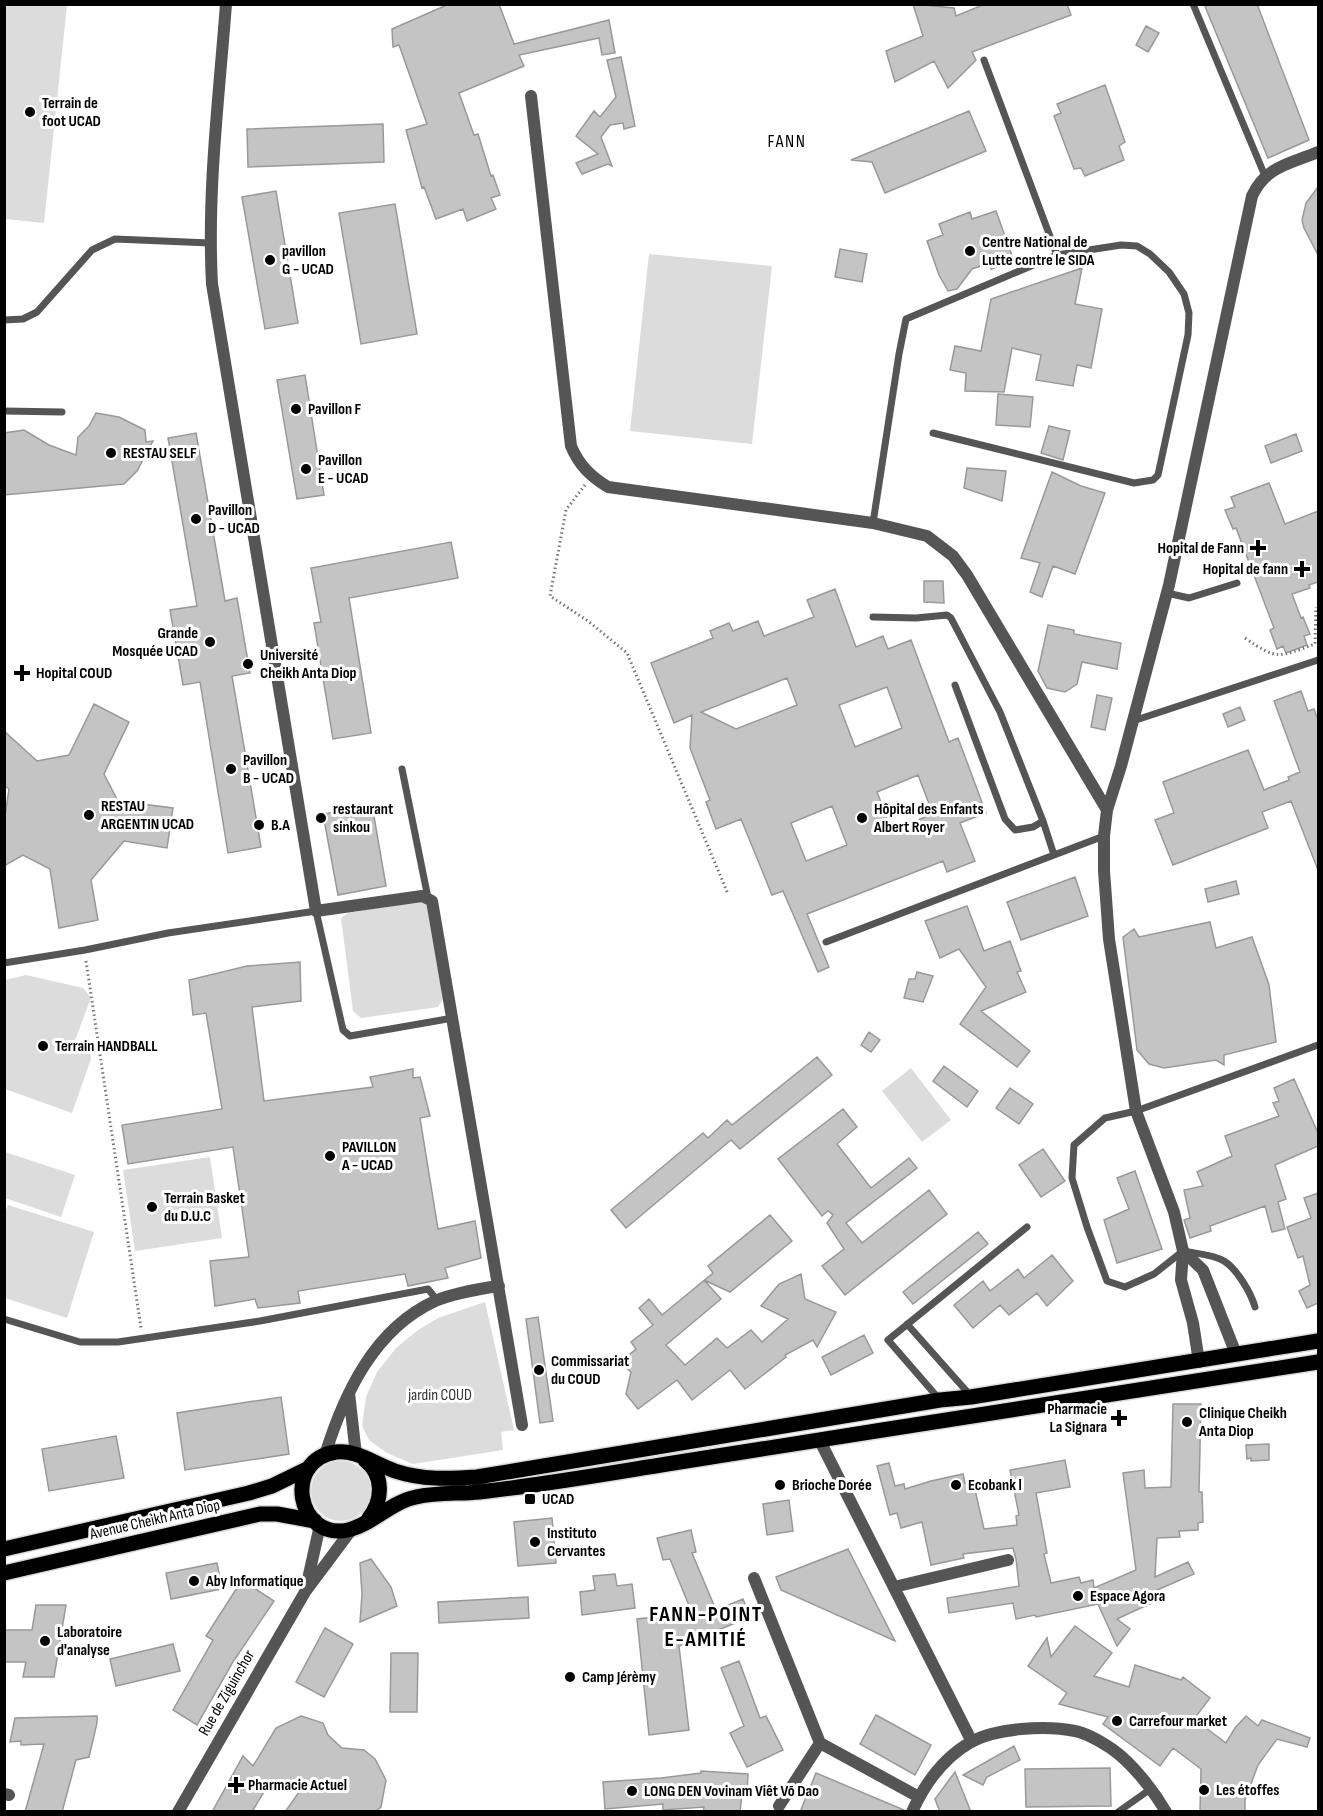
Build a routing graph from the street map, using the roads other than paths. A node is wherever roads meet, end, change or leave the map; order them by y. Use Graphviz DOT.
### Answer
graph roads {
  1 [pos="226,4"];
  2 [pos="1193,4"];
  3 [pos="984,60"];
  4 [pos="531,96"];
  5 [pos="1318,152"];
  6 [pos="1265,176"];
  7 [pos="210,243"];
  8 [pos="1057,255"];
  9 [pos="4,320"];
  10 [pos="4,411"];
  11 [pos="62,412"];
  12 [pos="933,433"];
  13 [pos="873,523"];
  14 [pos="1237,583"];
  15 [pos="1167,593"];
  16 [pos="873,617"];
  17 [pos="1318,660"];
  18 [pos="956,685"];
  19 [pos="1133,721"];
  20 [pos="402,769"];
  21 [pos="1107,810"];
  22 [pos="1043,821"];
  23 [pos="1104,836"];
  24 [pos="1054,855"];
  25 [pos="428,898"];
  26 [pos="316,911"];
  27 [pos="826,942"];
  28 [pos="4,963"];
  29 [pos="453,1018"];
  30 [pos="1318,1045"];
  31 [pos="1136,1111"];
  32 [pos="1027,1227"];
  33 [pos="1183,1251"];
  34 [pos="499,1286"];
  35 [pos="437,1300"];
  36 [pos="1255,1307"];
  37 [pos="4,1319"];
  38 [pos="907,1324"];
  39 [pos="1318,1341"];
  40 [pos="1236,1354"];
  41 [pos="1199,1362"];
  42 [pos="1318,1362"];
  43 [pos="349,1392"];
  44 [pos="971,1397"];
  45 [pos="940,1400"];
  46 [pos="522,1425"];
  47 [pos="819,1439"];
  48 [pos="325,1455"];
  49 [pos="359,1456"];
  50 [pos="309,1468"];
  51 [pos="367,1521"];
  52 [pos="317,1523"];
  53 [pos="352,1528"];
  54 [pos="4,1549"];
  55 [pos="1008,1560"];
  56 [pos="4,1573"];
  57 [pos="754,1578"];
  58 [pos="894,1587"];
  59 [pos="305,1592"];
  60 [pos="972,1742"];
  61 [pos="820,1743"];
  62 [pos="1152,1788"];
  63 [pos="919,1797"];
  64 [pos="779,1806"];
  65 [pos="178,1812"];
  66 [pos="912,1812"];
  67 [pos="1118,1812"];
  68 [pos="1166,1812"];
  1 -- 7 [label="street"];
  2 -- 6 [label="lane"];
  3 -- 8 [label="lane"];
  4 -- 13 [label="street"];
  5 -- 6 [label="street"];
  6 -- 15 [label="street"];
  7 -- 9 [label="lane"];
  7 -- 26 [label="street"];
  8 -- 12 [label="lane"];
  8 -- 13 [label="lane"];
  10 -- 11 [label="lane"];
  13 -- 21 [label="street"];
  14 -- 15 [label="lane"];
  15 -- 19 [label="street"];
  16 -- 22 [label="lane"];
  17 -- 19 [label="lane"];
  18 -- 22 [label="lane"];
  19 -- 21 [label="street"];
  20 -- 25 [label="lane"];
  21 -- 23 [label="street"];
  22 -- 24 [label="lane"];
  23 -- 24 [label="lane"];
  23 -- 31 [label="street"];
  24 -- 27 [label="lane"];
  25 -- 26 [label="street"];
  25 -- 29 [label="street"];
  26 -- 28 [label="lane"];
  26 -- 29 [label="lane"];
  29 -- 34 [label="street"];
  30 -- 31 [label="lane"];
  31 -- 33 [label="street"];
  31 -- 33 [label="lane"];
  32 -- 38 [label="lane"];
  33 -- 36 [label="lane"];
  33 -- 40 [label="street"];
  33 -- 41 [label="street"];
  34 -- 35 [label="street"];
  34 -- 46 [label="street"];
  35 -- 37 [label="lane"];
  35 -- 43 [label="street"];
  38 -- 44 [label="lane"];
  38 -- 45 [label="lane"];
  39 -- 40 [label="main road"];
  40 -- 41 [label="main road"];
  41 -- 44 [label="main road"];
  42 -- 47 [label="main road"];
  43 -- 48 [label="street"];
  43 -- 49 [label="street"];
  44 -- 45 [label="main road"];
  45 -- 49 [label="main road"];
  47 -- 51 [label="main road"];
  47 -- 58 [label="street"];
  48 -- 49 [label="main road"];
  48 -- 50 [label="main road"];
  49 -- 51 [label="main road"];
  50 -- 52 [label="main road"];
  50 -- 54 [label="main road, Avenue Cheikh Anta Diop"];
  51 -- 53 [label="main road"];
  52 -- 53 [label="main road"];
  52 -- 56 [label="main road, Avenue Cheikh Anta Diop"];
  52 -- 59 [label="street"];
  53 -- 59 [label="street"];
  55 -- 58 [label="street"];
  57 -- 61 [label="street"];
  58 -- 60 [label="street"];
  59 -- 65 [label="street, Rue de Ziguinchor"];
  60 -- 62 [label="street"];
  60 -- 63 [label="street"];
  61 -- 63 [label="street"];
  61 -- 64 [label="street"];
  62 -- 67 [label="lane"];
  62 -- 68 [label="street"];
  63 -- 66 [label="street"];
}
